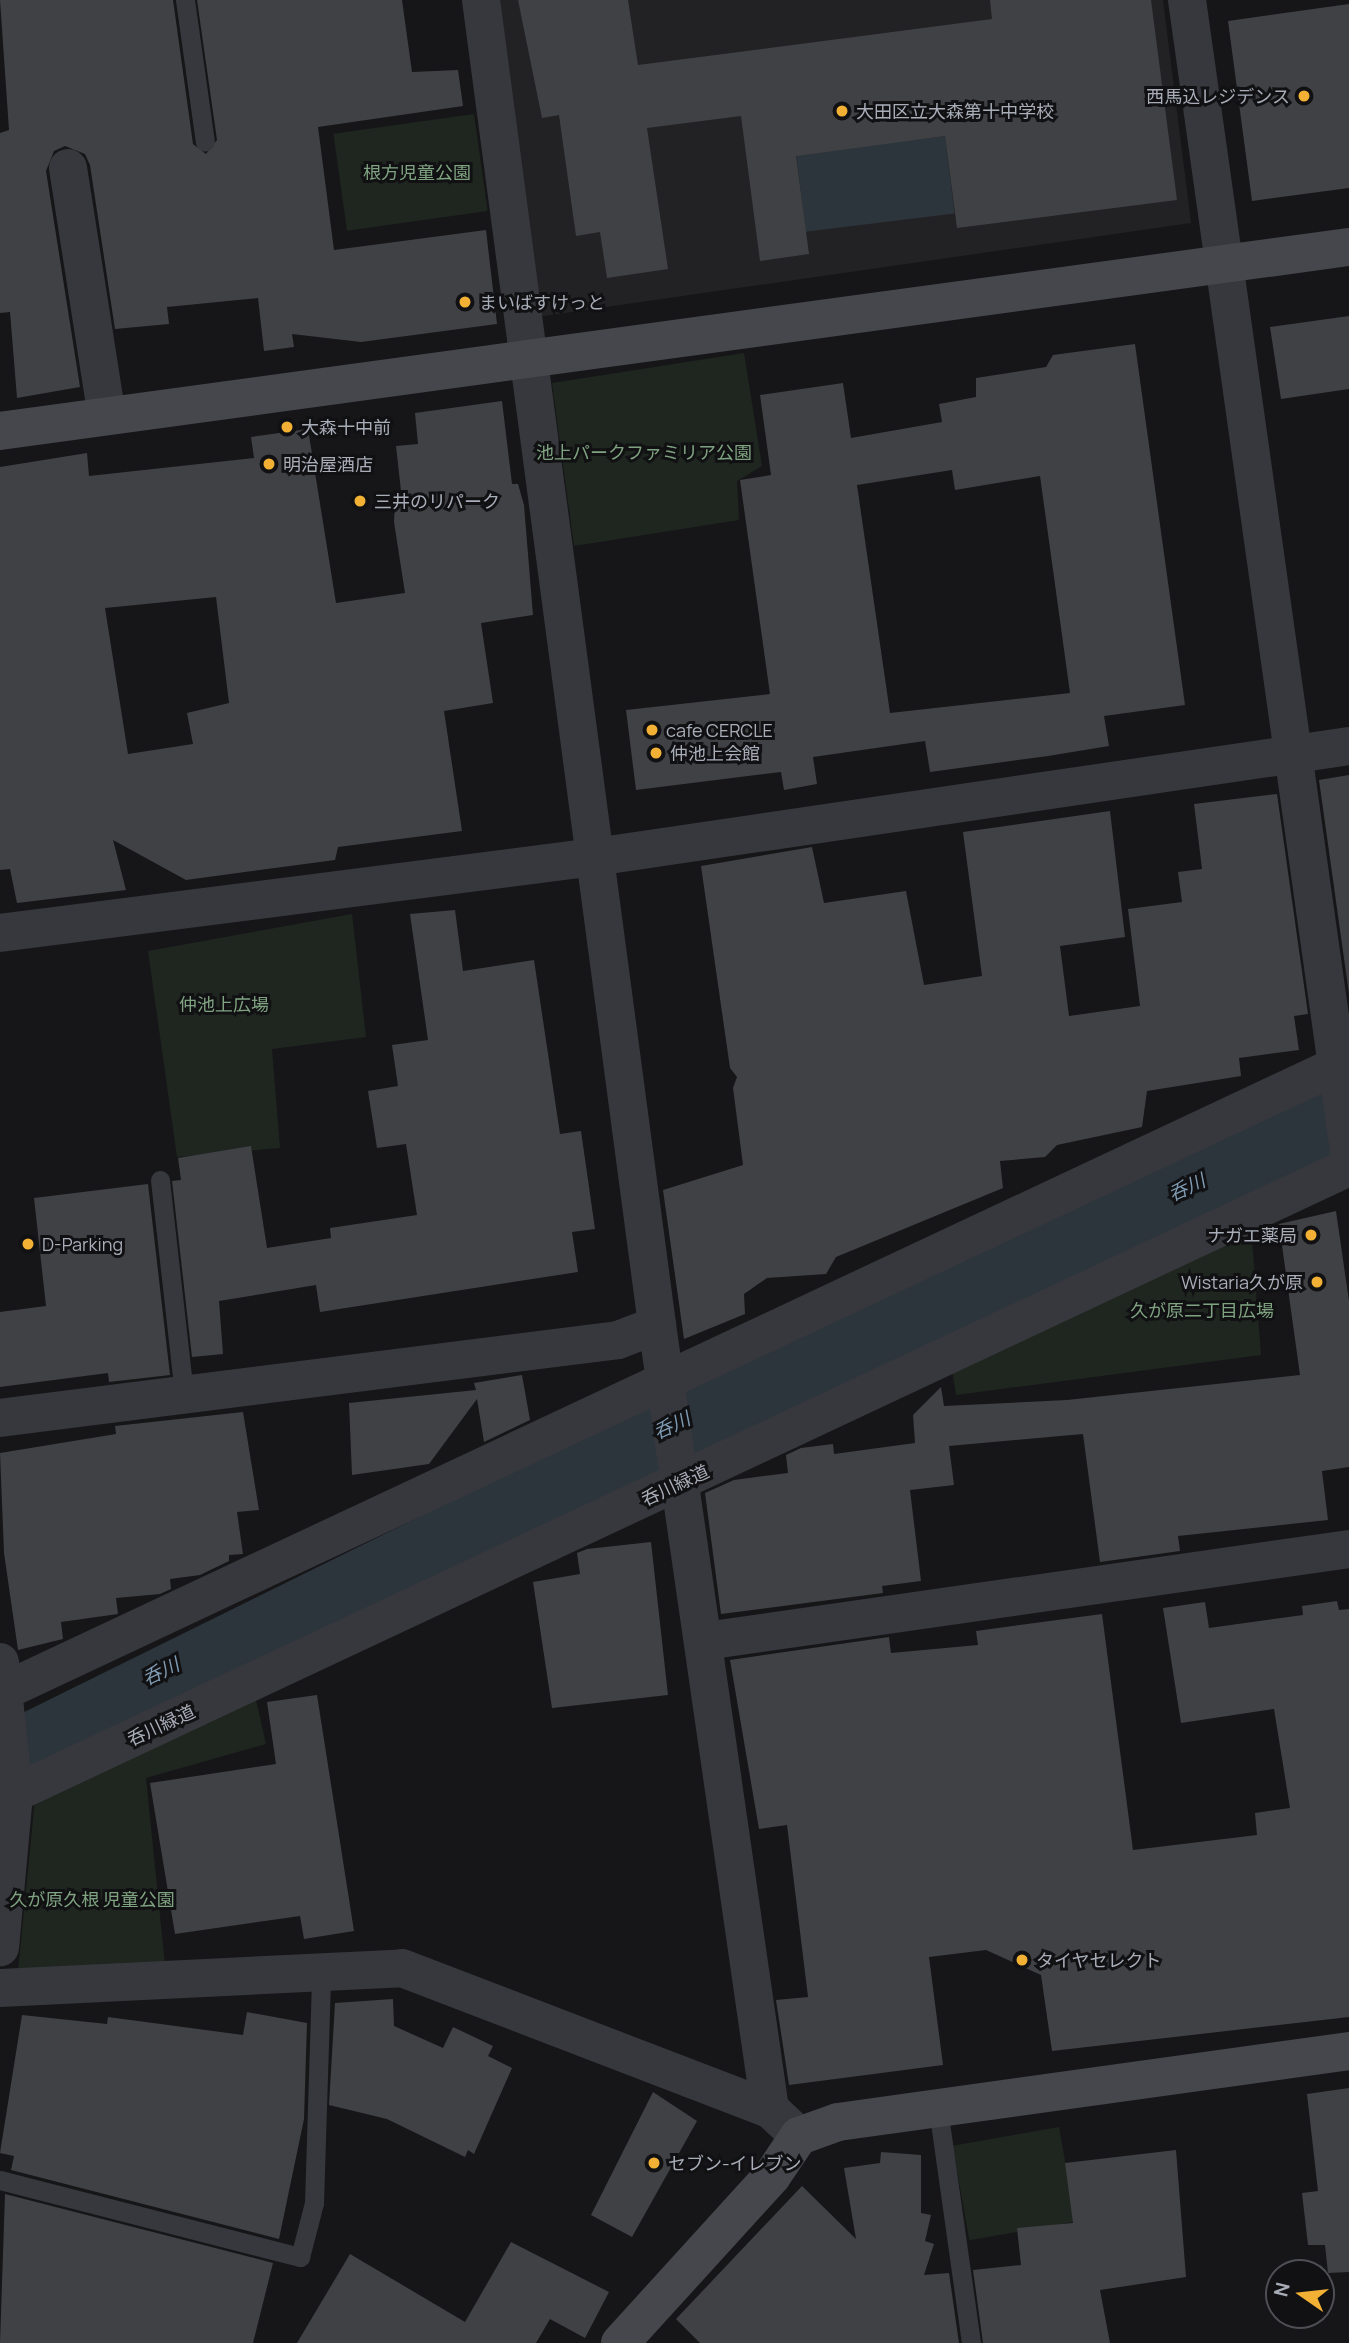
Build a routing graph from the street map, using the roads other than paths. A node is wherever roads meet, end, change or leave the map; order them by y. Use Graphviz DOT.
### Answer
graph roads {
  1 [pos="186,0"];
  2 [pos="481,0"];
  3 [pos="1187,0"];
  4 [pos="205,142"];
  5 [pos="68,168"];
  6 [pos="1349,247"];
  7 [pos="1226,263"];
  8 [pos="529,360"];
  9 [pos="107,416"];
  10 [pos="0,432"];
  11 [pos="1349,746"];
  12 [pos="1295,754"];
  13 [pos="595,857"];
  14 [pos="0,933"];
  15 [pos="1341,1068"];
  16 [pos="1349,1151"];
  17 [pos="1349,1167"];
  18 [pos="160,1180"];
  19 [pos="657,1325"];
  20 [pos="667,1385"];
  21 [pos="184,1393"];
  22 [pos="0,1418"];
  23 [pos="680,1474"];
  24 [pos="1349,1549"];
  25 [pos="705,1641"];
  26 [pos="2,1689"];
  27 [pos="9,1793"];
  28 [pos="0,1947"];
  29 [pos="321,1976"];
  30 [pos="0,1988"];
  31 [pos="1349,2050"];
  32 [pos="938,2108"];
  33 [pos="770,2109"];
  34 [pos="799,2136"];
  35 [pos="0,2180"];
  36 [pos="620,2343"];
  37 [pos="971,2343"];
  1 -- 4 [label="lane"];
  2 -- 8 [label="street"];
  3 -- 7 [label="street"];
  5 -- 9 [label="street"];
  6 -- 7 [label="street"];
  7 -- 8 [label="street"];
  7 -- 12 [label="street"];
  8 -- 9 [label="street"];
  8 -- 13 [label="street"];
  9 -- 10 [label="street"];
  11 -- 12 [label="street"];
  12 -- 13 [label="street"];
  12 -- 15 [label="street"];
  13 -- 14 [label="street"];
  13 -- 19 [label="street"];
  15 -- 16 [label="street"];
  15 -- 20 [label="street"];
  17 -- 23 [label="street, 呑川緑道"];
  18 -- 21 [label="lane"];
  19 -- 20 [label="street"];
  19 -- 21 [label="street"];
  20 -- 23 [label="street"];
  20 -- 26 [label="street"];
  21 -- 22 [label="street"];
  23 -- 25 [label="street"];
  23 -- 27 [label="street, 呑川緑道"];
  24 -- 25 [label="street"];
  25 -- 33 [label="street"];
  26 -- 27 [label="street"];
  27 -- 28 [label="street"];
  29 -- 30 [label="street"];
  29 -- 33 [label="street"];
  29 -- 35 [label="lane"];
  31 -- 32 [label="street"];
  32 -- 34 [label="street"];
  32 -- 37 [label="lane"];
  33 -- 34 [label="street"];
  34 -- 36 [label="street"];
}
